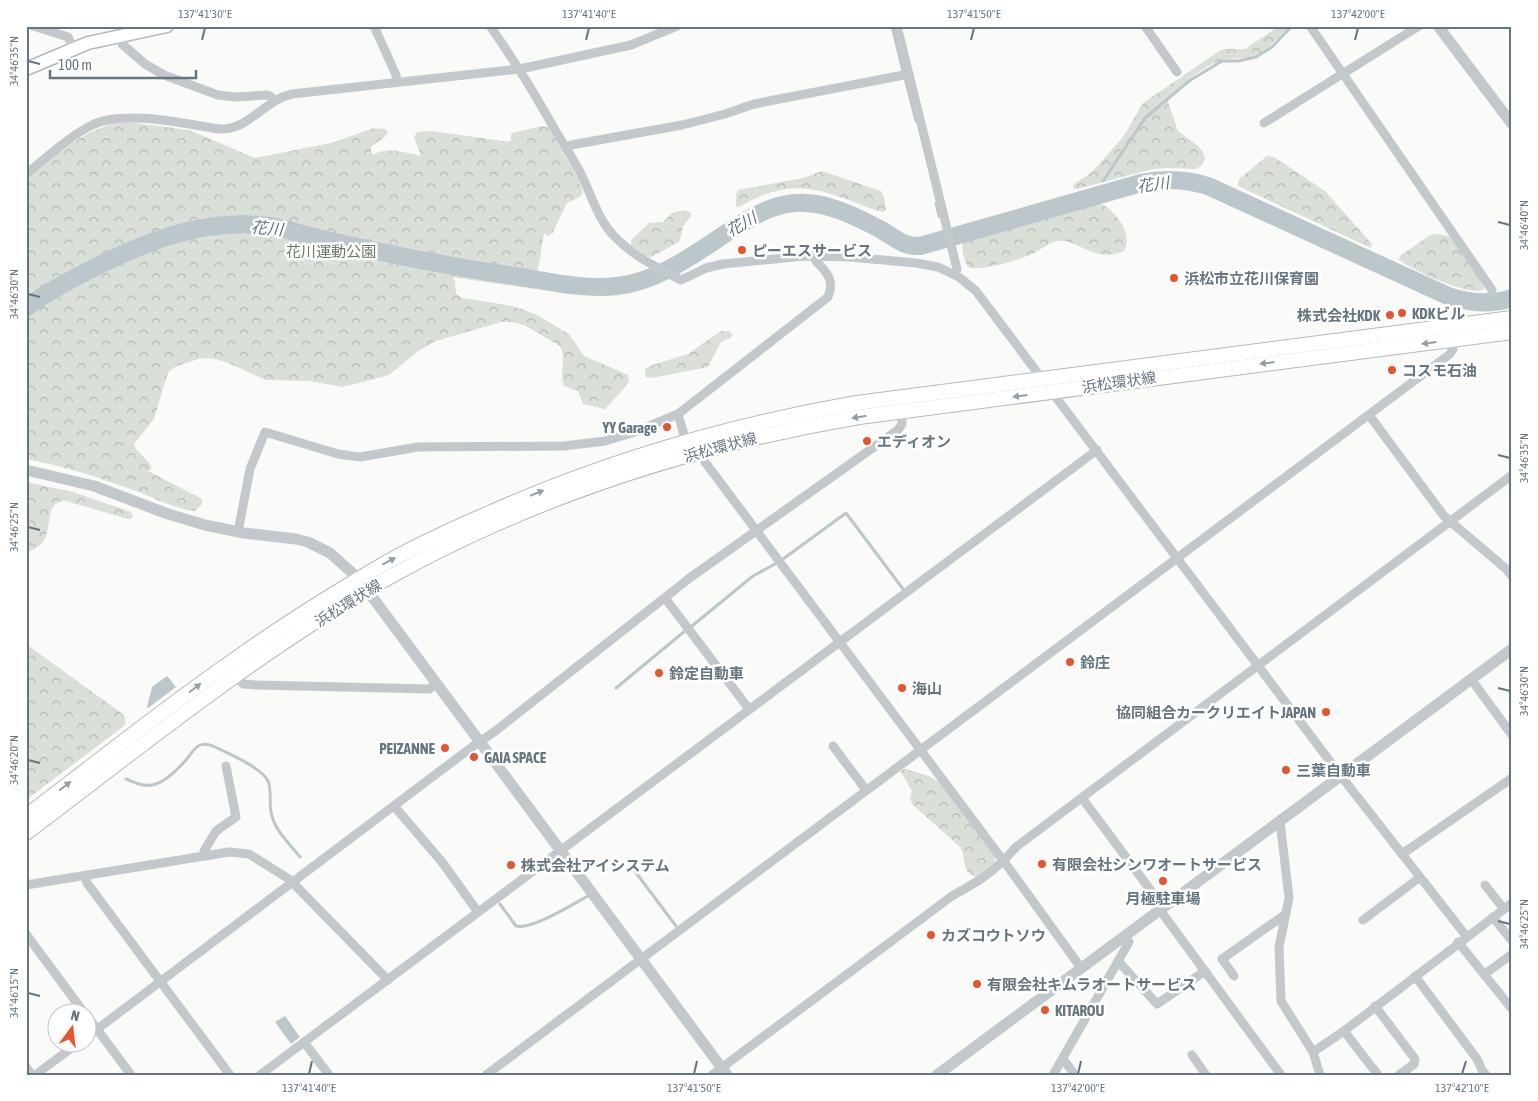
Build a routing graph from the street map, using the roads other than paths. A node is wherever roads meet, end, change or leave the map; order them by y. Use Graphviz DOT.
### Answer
graph roads {
  1 [pos="33,26"];
  2 [pos="167,26"];
  3 [pos="374,26"];
  4 [pos="490,26"];
  5 [pos="677,26"];
  6 [pos="897,26"];
  7 [pos="1145,26"];
  8 [pos="1310,26"];
  9 [pos="1419,26"];
  10 [pos="1438,26"];
  11 [pos="120,35"];
  12 [pos="74,48"];
  13 [pos="520,69"];
  14 [pos="26,70"];
  15 [pos="1177,72"];
  16 [pos="909,74"];
  17 [pos="1343,74"];
  18 [pos="397,82"];
  19 [pos="274,100"];
  20 [pos="1264,124"];
  21 [pos="1512,124"];
  22 [pos="566,148"];
  23 [pos="27,172"];
  24 [pos="816,256"];
  25 [pos="954,274"];
  26 [pos="1492,292"];
  27 [pos="1512,318"];
  28 [pos="1512,332"];
  29 [pos="1451,340"];
  30 [pos="1043,379"];
  31 [pos="1053,391"];
  32 [pos="901,411"];
  33 [pos="678,414"];
  34 [pos="1369,415"];
  35 [pos="686,442"];
  36 [pos="1097,450"];
  37 [pos="702,452"];
  38 [pos="26,470"];
  39 [pos="1512,475"];
  40 [pos="1450,522"];
  41 [pos="756,531"];
  42 [pos="238,532"];
  43 [pos="1178,558"];
  44 [pos="1512,576"];
  45 [pos="363,585"];
  46 [pos="665,598"];
  47 [pos="839,642"];
  48 [pos="1512,649"];
  49 [pos="1258,666"];
  50 [pos="236,675"];
  51 [pos="1471,679"];
  52 [pos="436,684"];
  53 [pos="749,709"];
  54 [pos="1512,735"];
  55 [pos="479,742"];
  56 [pos="832,746"];
  57 [pos="920,750"];
  58 [pos="226,766"];
  59 [pos="1341,776"];
  60 [pos="1512,778"];
  61 [pos="866,790"];
  62 [pos="1082,798"];
  63 [pos="394,806"];
  64 [pos="26,816"];
  65 [pos="1280,821"];
  66 [pos="26,833"];
  67 [pos="560,850"];
  68 [pos="1402,854"];
  69 [pos="205,856"];
  70 [pos="1004,861"];
  71 [pos="85,876"];
  72 [pos="1419,878"];
  73 [pos="292,882"];
  74 [pos="26,885"];
  75 [pos="1486,885"];
  76 [pos="1512,903"];
  77 [pos="1162,908"];
  78 [pos="1504,909"];
  79 [pos="478,912"];
  80 [pos="1286,914"];
  81 [pos="1493,917"];
  82 [pos="1363,920"];
  83 [pos="26,934"];
  84 [pos="1124,936"];
  85 [pos="1467,937"];
  86 [pos="1512,941"];
  87 [pos="1458,942"];
  88 [pos="1512,954"];
  89 [pos="642,959"];
  90 [pos="1118,962"];
  91 [pos="1081,968"];
  92 [pos="1205,971"];
  93 [pos="1485,974"];
  94 [pos="1234,976"];
  95 [pos="1415,976"];
  96 [pos="388,980"];
  97 [pos="160,981"];
  98 [pos="78,1004"];
  99 [pos="1375,1006"];
  100 [pos="1512,1009"];
  101 [pos="98,1028"];
  102 [pos="98,1030"];
  103 [pos="1344,1031"];
  104 [pos="304,1042"];
  105 [pos="1313,1052"];
  106 [pos="64,1054"];
  107 [pos="1192,1055"];
  108 [pos="1063,1059"];
  109 [pos="26,1068"];
  110 [pos="724,1071"];
  111 [pos="32,1075"];
  112 [pos="36,1075"];
  113 [pos="131,1075"];
  114 [pos="230,1075"];
  115 [pos="260,1075"];
  116 [pos="329,1075"];
  117 [pos="486,1075"];
  118 [pos="712,1075"];
  119 [pos="937,1075"];
  120 [pos="1053,1075"];
  121 [pos="1075,1075"];
  122 [pos="1206,1075"];
  123 [pos="1281,1075"];
  124 [pos="1320,1075"];
  125 [pos="1378,1075"];
  126 [pos="1399,1075"];
  127 [pos="1486,1075"];
  1 -- 12 [label="street"];
  2 -- 11 [label="main road"];
  3 -- 18 [label="street"];
  4 -- 13 [label="street"];
  5 -- 13 [label="street"];
  6 -- 16 [label="street"];
  7 -- 15 [label="street"];
  8 -- 17 [label="street"];
  9 -- 17 [label="street"];
  10 -- 21 [label="street"];
  11 -- 12 [label="main road"];
  11 -- 19 [label="street"];
  12 -- 14 [label="main road"];
  13 -- 18 [label="street"];
  13 -- 22 [label="street"];
  16 -- 22 [label="street"];
  16 -- 25 [label="street"];
  17 -- 20 [label="street"];
  17 -- 26 [label="street"];
  18 -- 19 [label="street"];
  19 -- 23 [label="street"];
  22 -- 24 [label="street"];
  24 -- 25 [label="street"];
  24 -- 33 [label="street"];
  25 -- 30 [label="street"];
  27 -- 30 [label="main road, 浜松環状線"];
  28 -- 29 [label="main road, 浜松環状線"];
  29 -- 31 [label="main road, 浜松環状線, one-way"];
  29 -- 34 [label="street"];
  30 -- 31 [label="street"];
  30 -- 35 [label="main road, 浜松環状線"];
  31 -- 32 [label="main road, 浜松環状線, one-way"];
  31 -- 36 [label="street"];
  32 -- 37 [label="main road, 浜松環状線, one-way"];
  32 -- 41 [label="street"];
  33 -- 35 [label="street"];
  33 -- 42 [label="street"];
  34 -- 40 [label="street"];
  34 -- 43 [label="street"];
  45 -- 35 [label="main road, 浜松環状線, one-way"];
  36 -- 43 [label="street"];
  36 -- 47 [label="street"];
  37 -- 41 [label="street"];
  37 -- 45 [label="main road, 浜松環状線"];
  38 -- 42 [label="street"];
  39 -- 40 [label="street"];
  40 -- 44 [label="street"];
  40 -- 49 [label="street"];
  41 -- 46 [label="street"];
  41 -- 47 [label="street"];
  42 -- 45 [label="street"];
  43 -- 49 [label="street"];
  43 -- 57 [label="street"];
  45 -- 50 [label="main road, 浜松環状線"];
  45 -- 52 [label="street"];
  64 -- 45 [label="main road, 浜松環状線, one-way"];
  46 -- 53 [label="street"];
  46 -- 55 [label="street"];
  47 -- 53 [label="street"];
  47 -- 57 [label="street"];
  48 -- 51 [label="street"];
  49 -- 59 [label="street"];
  49 -- 62 [label="street"];
  50 -- 52 [label="street"];
  50 -- 66 [label="main road, 浜松環状線"];
  51 -- 54 [label="street"];
  51 -- 59 [label="street"];
  52 -- 55 [label="street"];
  53 -- 67 [label="street"];
  55 -- 63 [label="street"];
  55 -- 67 [label="street"];
  56 -- 61 [label="street"];
  57 -- 61 [label="street"];
  57 -- 70 [label="street"];
  58 -- 69 [label="street"];
  59 -- 65 [label="street"];
  59 -- 68 [label="street"];
  60 -- 68 [label="street"];
  61 -- 89 [label="street"];
  62 -- 70 [label="street"];
  62 -- 77 [label="street"];
  63 -- 73 [label="street"];
  63 -- 79 [label="street"];
  65 -- 77 [label="street"];
  65 -- 80 [label="street"];
  67 -- 79 [label="street"];
  67 -- 89 [label="street"];
  68 -- 72 [label="street"];
  69 -- 71 [label="street"];
  69 -- 73 [label="street"];
  70 -- 91 [label="street"];
  70 -- 110 [label="street"];
  71 -- 74 [label="street"];
  71 -- 97 [label="street"];
  72 -- 82 [label="street"];
  72 -- 85 [label="street"];
  73 -- 96 [label="street"];
  73 -- 97 [label="street"];
  75 -- 78 [label="street"];
  76 -- 78 [label="street"];
  77 -- 84 [label="street"];
  77 -- 92 [label="street"];
  78 -- 81 [label="street"];
  79 -- 96 [label="street"];
  80 -- 94 [label="street"];
  80 -- 105 [label="street"];
  81 -- 85 [label="street"];
  81 -- 86 [label="street"];
  83 -- 98 [label="street"];
  84 -- 90 [label="street"];
  84 -- 91 [label="street"];
  85 -- 87 [label="street"];
  87 -- 93 [label="street"];
  87 -- 95 [label="street"];
  88 -- 93 [label="street"];
  89 -- 110 [label="street"];
  89 -- 117 [label="street"];
  90 -- 92 [label="street"];
  90 -- 108 [label="street"];
  91 -- 119 [label="street"];
  92 -- 123 [label="street"];
  93 -- 100 [label="street"];
  95 -- 99 [label="street"];
  95 -- 127 [label="street"];
  96 -- 104 [label="street"];
  97 -- 101 [label="street"];
  97 -- 114 [label="street"];
  99 -- 103 [label="street"];
  99 -- 126 [label="street"];
  102 -- 113 [label="street"];
  103 -- 105 [label="street"];
  103 -- 125 [label="street"];
  104 -- 115 [label="street"];
  104 -- 116 [label="street"];
  105 -- 124 [label="street"];
  106 -- 112 [label="street"];
  107 -- 122 [label="street"];
  108 -- 120 [label="street"];
  108 -- 121 [label="street"];
  109 -- 111 [label="street"];
  110 -- 118 [label="street"];
}
